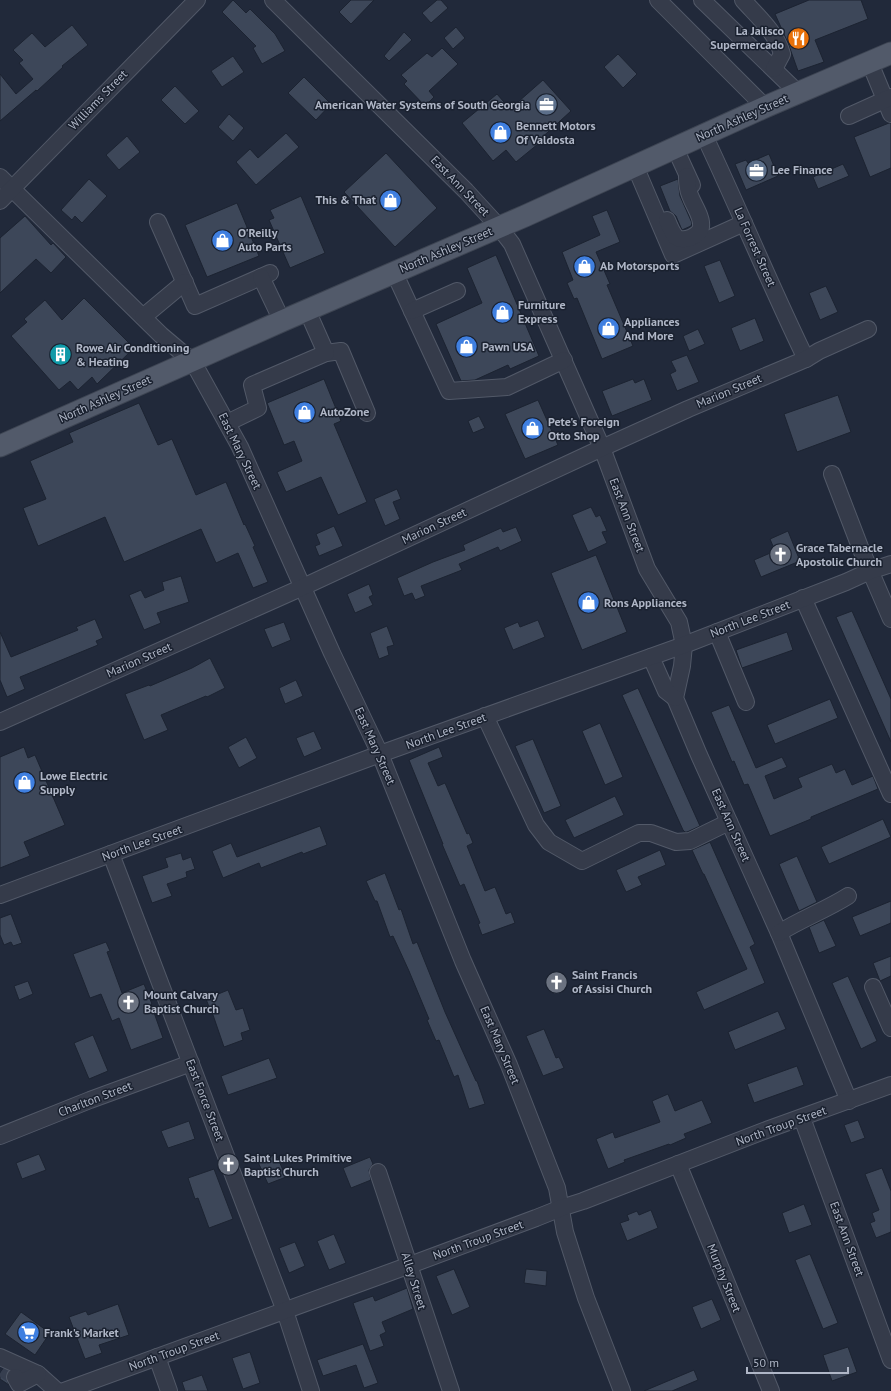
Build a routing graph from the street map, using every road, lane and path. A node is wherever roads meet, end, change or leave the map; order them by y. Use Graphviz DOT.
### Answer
graph roads {
  1 [pos="197,0"];
  2 [pos="273,0"];
  3 [pos="658,0"];
  4 [pos="702,0"];
  5 [pos="743,0"];
  6 [pos="891,53"];
  7 [pos="870,63"];
  8 [pos="774,69"];
  9 [pos="798,93"];
  10 [pos="889,104"];
  11 [pos="765,107"];
  12 [pos="849,116"];
  13 [pos="704,135"];
  14 [pos="675,148"];
  15 [pos="635,166"];
  16 [pos="687,176"];
  17 [pos="0,177"];
  18 [pos="12,189"];
  19 [pos="0,201"];
  20 [pos="652,206"];
  21 [pos="158,222"];
  22 [pos="744,223"];
  23 [pos="499,227"];
  24 [pos="714,236"];
  25 [pos="394,272"];
  26 [pos="185,282"];
  27 [pos="457,291"];
  28 [pos="307,310"];
  29 [pos="412,311"];
  30 [pos="143,317"];
  31 [pos="282,321"];
  32 [pos="868,329"];
  33 [pos="326,353"];
  34 [pos="806,358"];
  35 [pos="564,360"];
  36 [pos="193,362"];
  37 [pos="367,413"];
  38 [pos="227,423"];
  39 [pos="0,446"];
  40 [pos="602,448"];
  41 [pos="832,474"];
  42 [pos="891,564"];
  43 [pos="870,571"];
  44 [pos="303,587"];
  45 [pos="803,598"];
  46 [pos="891,619"];
  47 [pos="717,632"];
  48 [pos="684,645"];
  49 [pos="651,657"];
  50 [pos="675,698"];
  51 [pos="746,702"];
  52 [pos="486,716"];
  53 [pos="0,722"];
  54 [pos="380,754"];
  55 [pos="891,794"];
  56 [pos="729,822"];
  57 [pos="111,854"];
  58 [pos="0,895"];
  59 [pos="848,896"];
  60 [pos="779,933"];
  61 [pos="873,987"];
  62 [pos="891,1028"];
  63 [pos="191,1063"];
  64 [pos="891,1085"];
  65 [pos="849,1101"];
  66 [pos="802,1118"];
  67 [pos="0,1136"];
  68 [pos="678,1164"];
  69 [pos="378,1172"];
  70 [pos="561,1208"];
  71 [pos="410,1265"];
  72 [pos="285,1311"];
  73 [pos="157,1357"];
  74 [pos="891,1360"];
  75 [pos="8,1373"];
  76 [pos="38,1374"];
  77 [pos="57,1391"];
  78 [pos="64,1391"];
  79 [pos="169,1391"];
  80 [pos="311,1391"];
  81 [pos="451,1391"];
  82 [pos="622,1391"];
  83 [pos="771,1391"];
  1 -- 18 [label="street, Williams Street"];
  2 -- 23 [label="street, East Ann Street"];
  3 -- 11 [label="street"];
  4 -- 8 [label="street"];
  5 -- 8 [label="street"];
  6 -- 7 [label="main road, North Ashley Street"];
  7 -- 9 [label="main road, North Ashley Street"];
  7 -- 10 [label="street"];
  8 -- 9 [label="street"];
  9 -- 11 [label="main road, North Ashley Street"];
  10 -- 12 [label="street"];
  11 -- 13 [label="main road, North Ashley Street"];
  13 -- 14 [label="main road, North Ashley Street"];
  13 -- 22 [label="street, La Forrest Street"];
  14 -- 15 [label="main road, North Ashley Street"];
  14 -- 16 [label="street"];
  15 -- 20 [label="street"];
  15 -- 23 [label="main road, North Ashley Street"];
  16 -- 20 [label="street"];
  16 -- 24 [label="street"];
  17 -- 18 [label="street, East Mary Street"];
  18 -- 19 [label="street, Williams Street"];
  18 -- 30 [label="street, East Mary Street"];
  20 -- 24 [label="street"];
  21 -- 26 [label="street"];
  22 -- 24 [label="street"];
  22 -- 34 [label="street, La Forrest Street"];
  23 -- 25 [label="main road, North Ashley Street"];
  23 -- 35 [label="street, East Ann Street"];
  25 -- 28 [label="main road, North Ashley Street"];
  25 -- 29 [label="street"];
  26 -- 30 [label="street"];
  26 -- 31 [label="street"];
  27 -- 29 [label="street"];
  28 -- 31 [label="main road, North Ashley Street"];
  28 -- 33 [label="street"];
  29 -- 35 [label="street"];
  30 -- 36 [label="street, East Mary Street"];
  31 -- 36 [label="main road, North Ashley Street"];
  32 -- 34 [label="street, Marion Street"];
  33 -- 37 [label="street"];
  33 -- 38 [label="street"];
  34 -- 40 [label="street, Marion Street"];
  35 -- 40 [label="street, East Ann Street"];
  36 -- 38 [label="street, East Mary Street"];
  36 -- 39 [label="main road, North Ashley Street"];
  38 -- 44 [label="street, East Mary Street"];
  40 -- 44 [label="street, Marion Street"];
  40 -- 48 [label="street, East Ann Street"];
  41 -- 43 [label="street"];
  42 -- 43 [label="street, North Lee Street"];
  43 -- 45 [label="street, North Lee Street"];
  43 -- 46 [label="street"];
  44 -- 53 [label="street, Marion Street"];
  44 -- 54 [label="street, East Mary Street"];
  45 -- 47 [label="street, North Lee Street"];
  45 -- 55 [label="street"];
  47 -- 48 [label="street, North Lee Street"];
  47 -- 51 [label="street"];
  48 -- 49 [label="street, North Lee Street"];
  48 -- 50 [label="street, East Ann Street"];
  49 -- 50 [label="street"];
  49 -- 52 [label="street, North Lee Street"];
  50 -- 56 [label="street, East Ann Street"];
  52 -- 54 [label="street, North Lee Street"];
  52 -- 56 [label="street"];
  54 -- 57 [label="street, North Lee Street"];
  54 -- 70 [label="street, East Mary Street"];
  56 -- 60 [label="street, East Ann Street"];
  57 -- 58 [label="street, North Lee Street"];
  57 -- 63 [label="street, East Force Street"];
  59 -- 60 [label="street"];
  60 -- 65 [label="street, East Ann Street"];
  61 -- 62 [label="street"];
  63 -- 67 [label="street, Charlton Street"];
  63 -- 72 [label="street, East Force Street"];
  64 -- 65 [label="street, North Troup Street"];
  65 -- 66 [label="street, North Troup Street"];
  66 -- 68 [label="street, North Troup Street"];
  66 -- 74 [label="street, East Ann Street"];
  68 -- 70 [label="street, North Troup Street"];
  68 -- 83 [label="street, Murphy Street"];
  69 -- 71 [label="street, Alley Street"];
  70 -- 71 [label="street, North Troup Street"];
  70 -- 82 [label="street, East Mary Street"];
  71 -- 72 [label="street, North Troup Street"];
  71 -- 81 [label="street, Alley Street"];
  72 -- 73 [label="street, North Troup Street"];
  72 -- 80 [label="street, East Force Street"];
  73 -- 78 [label="street, North Troup Street"];
  73 -- 79 [label="street"];
  75 -- 76 [label="street"];
  75 -- 76 [label="street"];
  76 -- 77 [label="street"];
}
